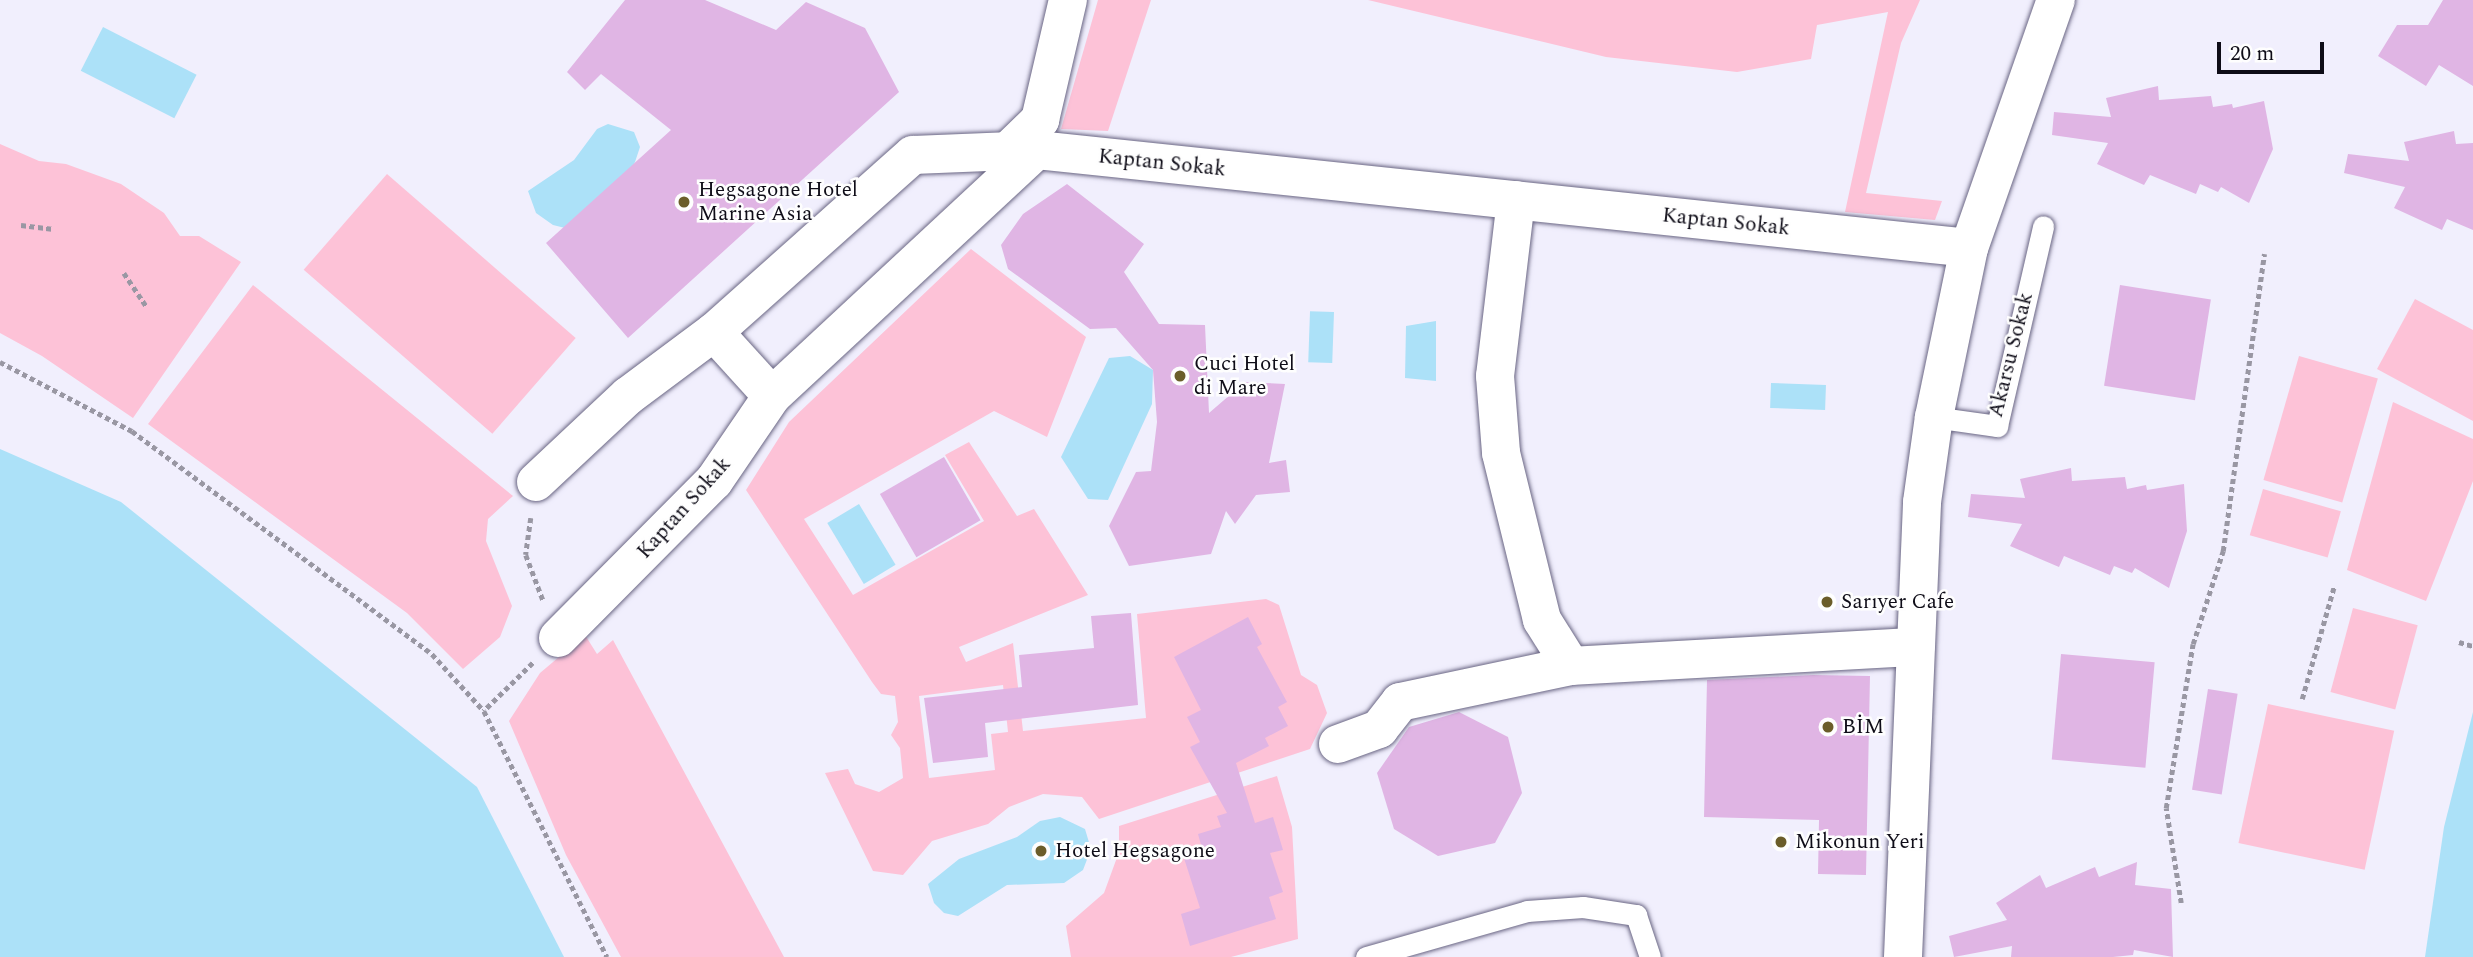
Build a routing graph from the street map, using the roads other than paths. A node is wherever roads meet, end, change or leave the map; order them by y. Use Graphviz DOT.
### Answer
graph roads {
  1 [pos="1068,0"];
  2 [pos="2056,0"];
  3 [pos="1023,151"];
  4 [pos="1516,200"];
  5 [pos="2043,226"];
  6 [pos="1969,248"];
  7 [pos="714,332"];
  8 [pos="772,396"];
  9 [pos="1934,417"];
  10 [pos="536,482"];
  11 [pos="558,638"];
  12 [pos="1915,647"];
  13 [pos="1571,666"];
  14 [pos="1338,744"];
  15 [pos="1366,957"];
  16 [pos="1650,957"];
  17 [pos="1903,957"];
  1 -- 3 [label="street"];
  2 -- 6 [label="street"];
  3 -- 4 [label="street, Kaptan Sokak"];
  3 -- 7 [label="street"];
  3 -- 8 [label="street, Kaptan Sokak"];
  4 -- 6 [label="street, Kaptan Sokak"];
  4 -- 13 [label="street"];
  5 -- 9 [label="lane, Akarsu Sokak"];
  6 -- 9 [label="street"];
  7 -- 8 [label="street"];
  7 -- 10 [label="street"];
  8 -- 11 [label="street, Kaptan Sokak"];
  9 -- 12 [label="street"];
  12 -- 13 [label="street"];
  12 -- 17 [label="street"];
  13 -- 14 [label="street"];
  15 -- 16 [label="lane"];
}
